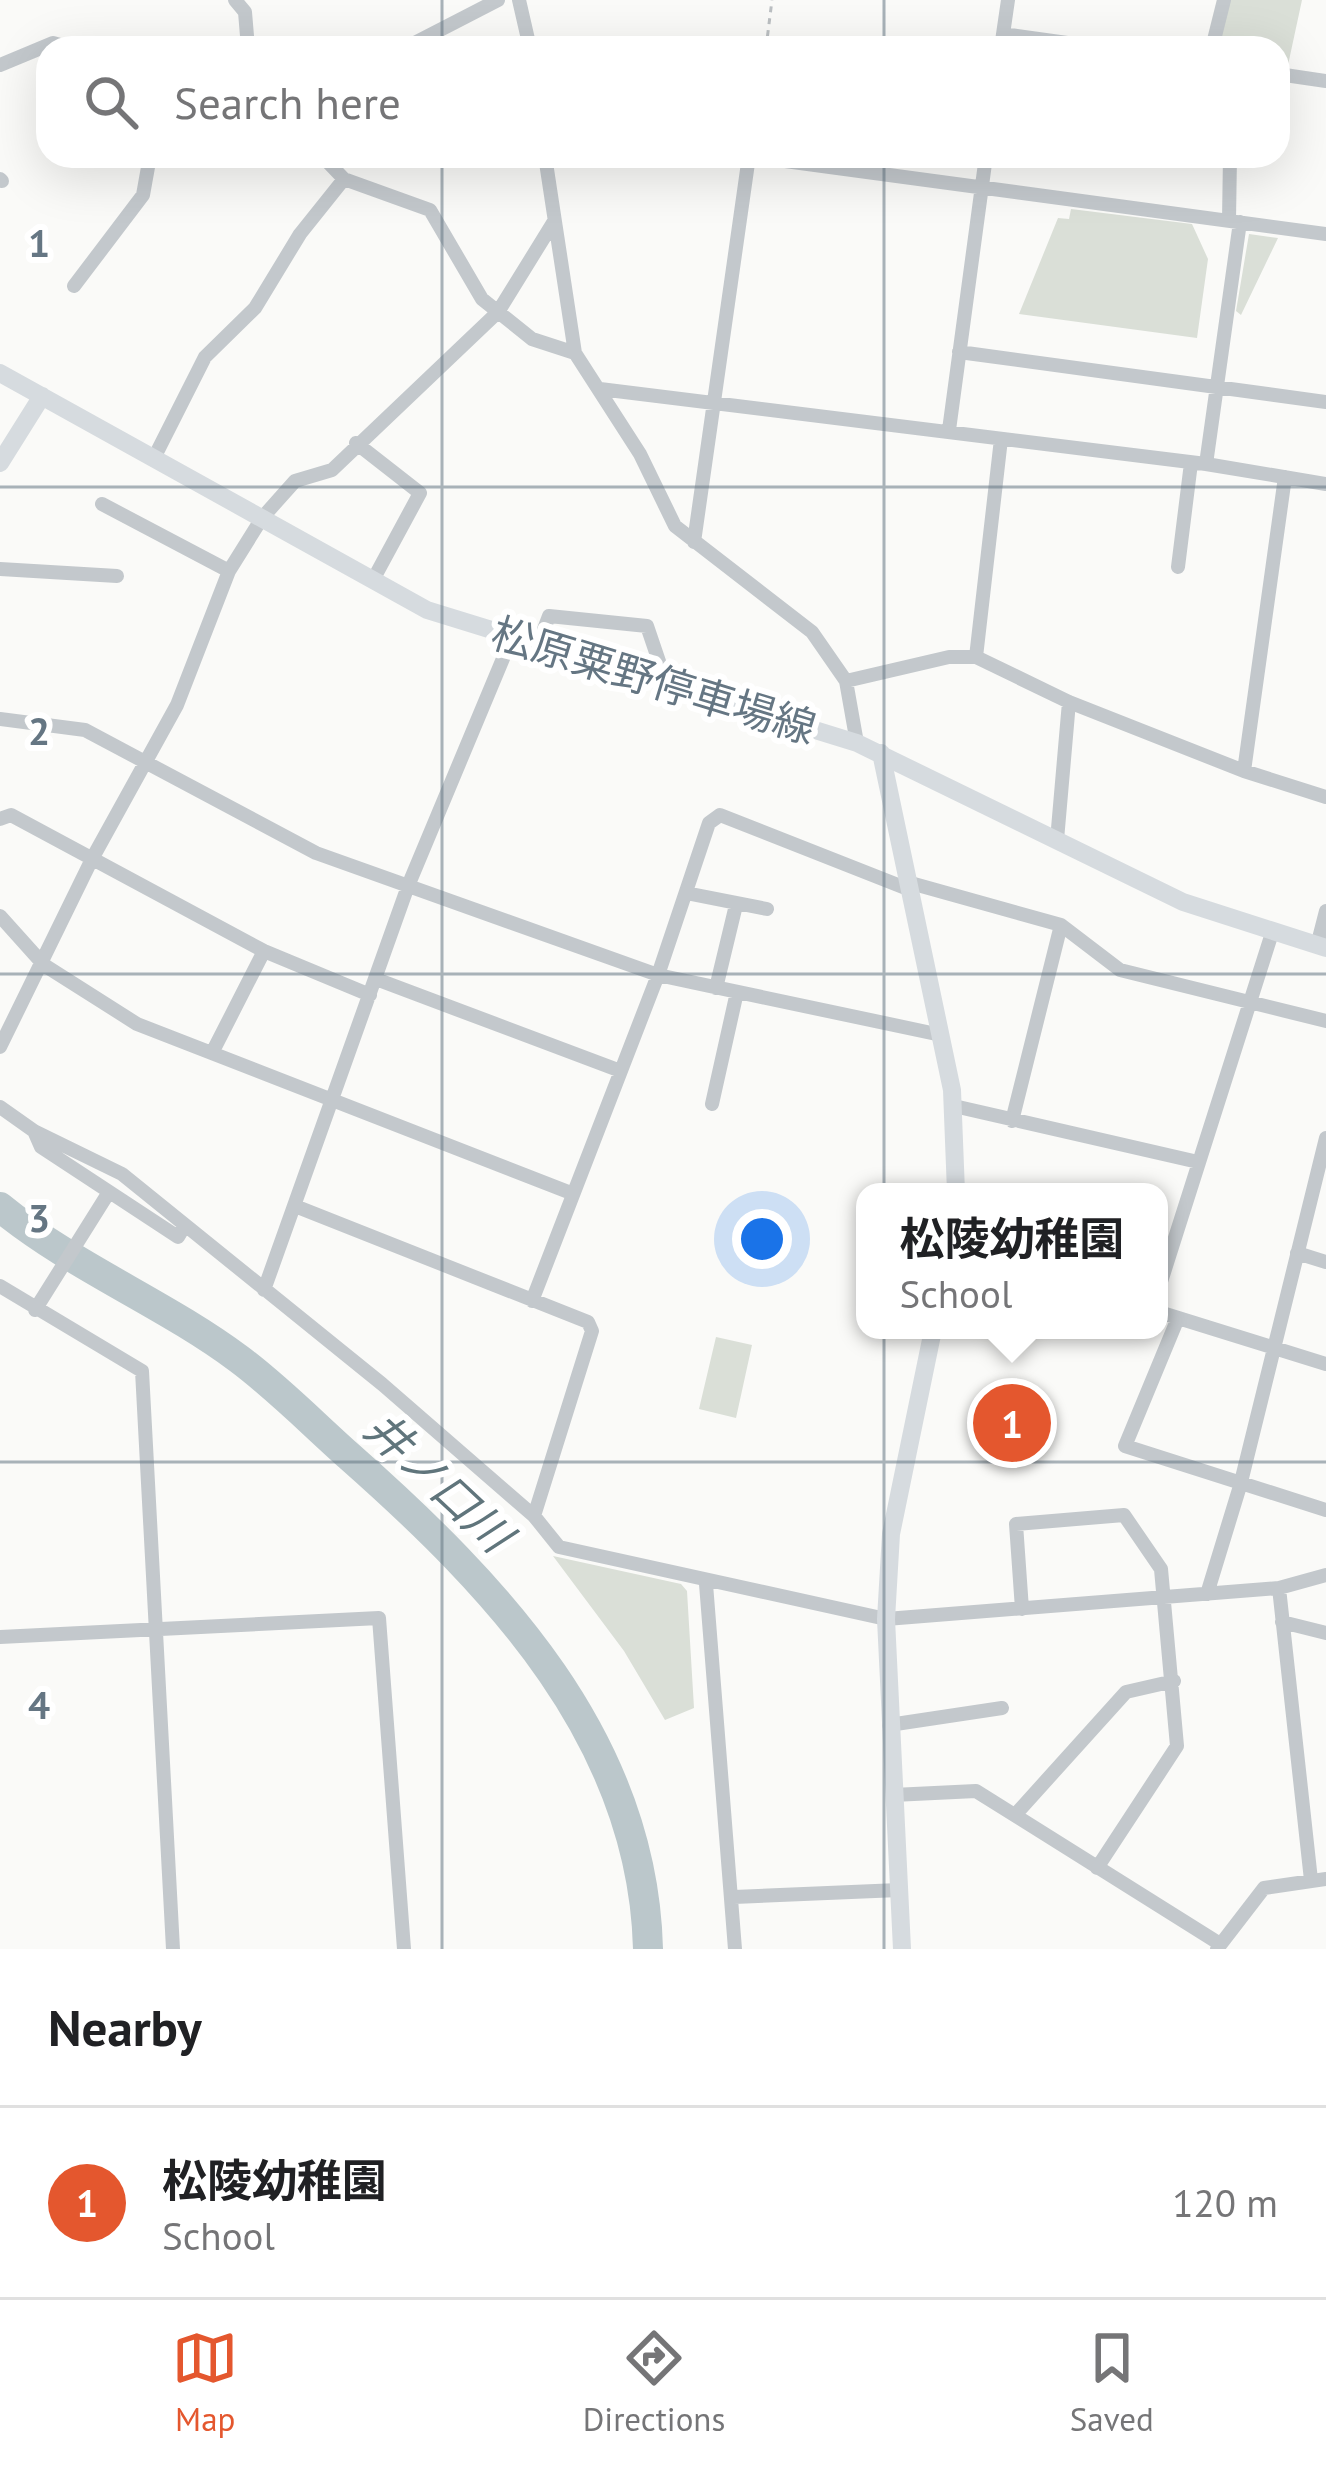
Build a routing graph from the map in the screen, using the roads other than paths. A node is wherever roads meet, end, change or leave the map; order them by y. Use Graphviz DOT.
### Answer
graph roads {
  1 [pos="235,0"];
  2 [pos="498,0"];
  3 [pos="519,0"];
  4 [pos="1008,0"];
  5 [pos="1224,0"];
  6 [pos="247,36"];
  7 [pos="428,36"];
  8 [pos="527,36"];
  9 [pos="1003,36"];
  10 [pos="1215,36"];
  11 [pos="36,50"];
  12 [pos="0,65"];
  13 [pos="1290,76"];
  14 [pos="1326,81"];
  15 [pos="149,168"];
  16 [pos="333,168"];
  17 [pos="546,168"];
  18 [pos="746,168"];
  19 [pos="833,168"];
  20 [pos="985,168"];
  21 [pos="1231,168"];
  22 [pos="344,179"];
  23 [pos="982,189"];
  24 [pos="1235,221"];
  25 [pos="553,223"];
  26 [pos="1326,234"];
  27 [pos="74,286"];
  28 [pos="498,312"];
  29 [pos="959,352"];
  30 [pos="575,353"];
  31 [pos="0,373"];
  32 [pos="1216,384"];
  33 [pos="600,389"];
  34 [pos="43,396"];
  35 [pos="713,402"];
  36 [pos="1326,402"];
  37 [pos="949,430"];
  38 [pos="1000,439"];
  39 [pos="356,443"];
  40 [pos="155,456"];
  41 [pos="0,463"];
  42 [pos="1198,463"];
  43 [pos="1285,477"];
  44 [pos="1326,484"];
  45 [pos="102,504"];
  46 [pos="262,518"];
  47 [pos="694,542"];
  48 [pos="1178,567"];
  49 [pos="0,569"];
  50 [pos="229,571"];
  51 [pos="117,576"];
  52 [pos="373,580"];
  53 [pos="512,637"];
  54 [pos="538,645"];
  55 [pos="976,657"];
  56 [pos="846,681"];
  57 [pos="666,682"];
  58 [pos="1069,701"];
  59 [pos="0,719"];
  60 [pos="857,743"];
  61 [pos="880,753"];
  62 [pos="146,764"];
  63 [pos="1244,771"];
  64 [pos="1326,797"];
  65 [pos="0,819"];
  66 [pos="1057,840"];
  67 [pos="92,860"];
  68 [pos="908,885"];
  69 [pos="408,886"];
  70 [pos="686,893"];
  71 [pos="736,905"];
  72 [pos="767,909"];
  73 [pos="1326,911"];
  74 [pos="0,916"];
  75 [pos="1061,925"];
  76 [pos="1272,933"];
  77 [pos="1322,947"];
  78 [pos="264,951"];
  79 [pos="44,965"];
  80 [pos="658,975"];
  81 [pos="376,979"];
  82 [pos="716,988"];
  83 [pos="737,992"];
  84 [pos="370,995"];
  85 [pos="1247,1003"];
  86 [pos="1326,1021"];
  87 [pos="941,1035"];
  88 [pos="0,1047"];
  89 [pos="212,1053"];
  90 [pos="618,1070"];
  91 [pos="334,1100"];
  92 [pos="712,1104"];
  93 [pos="954,1106"];
  94 [pos="0,1107"];
  95 [pos="1012,1120"];
  96 [pos="34,1131"];
  97 [pos="1325,1148"];
  98 [pos="1198,1162"];
  99 [pos="956,1183"];
  100 [pos="571,1193"];
  101 [pos="106,1197"];
  102 [pos="295,1206"];
  103 [pos="184,1227"];
  104 [pos="1297,1253"];
  105 [pos="1168,1259"];
  106 [pos="1326,1262"];
  107 [pos="0,1286"];
  108 [pos="264,1290"];
  109 [pos="532,1301"];
  110 [pos="35,1310"];
  111 [pos="1168,1315"];
  112 [pos="1178,1318"];
  113 [pos="931,1339"];
  114 [pos="1274,1349"];
  115 [pos="1326,1364"];
  116 [pos="1240,1486"];
  117 [pos="1326,1510"];
  118 [pos="533,1516"];
  119 [pos="1326,1575"];
  120 [pos="706,1584"];
  121 [pos="1279,1588"];
  122 [pos="1207,1594"];
  123 [pos="1165,1598"];
  124 [pos="1022,1609"];
  125 [pos="886,1619"];
  126 [pos="1282,1622"];
  127 [pos="155,1629"];
  128 [pos="1326,1633"];
  129 [pos="0,1636"];
  130 [pos="1174,1681"];
  131 [pos="1002,1708"];
  132 [pos="890,1726"];
  133 [pos="893,1795"];
  134 [pos="1015,1815"];
  135 [pos="1097,1868"];
  136 [pos="1318,1879"];
  137 [pos="899,1890"];
  138 [pos="734,1897"];
  139 [pos="1219,1947"];
  140 [pos="173,1949"];
  141 [pos="404,1949"];
  142 [pos="735,1949"];
  143 [pos="902,1949"];
  1 -- 6 [label="street"];
  2 -- 7 [label="street"];
  3 -- 8 [label="street"];
  4 -- 9 [label="street"];
  5 -- 10 [label="street"];
  11 -- 12 [label="street"];
  13 -- 14 [label="street"];
  15 -- 27 [label="street"];
  16 -- 22 [label="street"];
  17 -- 25 [label="street"];
  18 -- 35 [label="street"];
  19 -- 23 [label="street"];
  20 -- 23 [label="street"];
  21 -- 24 [label="street"];
  22 -- 28 [label="street"];
  22 -- 40 [label="street"];
  23 -- 24 [label="street"];
  23 -- 29 [label="street"];
  24 -- 26 [label="street"];
  24 -- 32 [label="street"];
  25 -- 28 [label="street"];
  25 -- 30 [label="street"];
  28 -- 30 [label="street"];
  28 -- 39 [label="street"];
  29 -- 32 [label="street"];
  29 -- 37 [label="street"];
  30 -- 33 [label="street"];
  31 -- 34 [label="main road, 松原粟野停車場線"];
  32 -- 36 [label="street"];
  32 -- 42 [label="street"];
  33 -- 35 [label="street"];
  33 -- 47 [label="street"];
  34 -- 40 [label="main road, 松原粟野停車場線"];
  34 -- 41 [label="main road"];
  35 -- 37 [label="street"];
  35 -- 47 [label="street"];
  37 -- 38 [label="street"];
  38 -- 42 [label="street"];
  38 -- 55 [label="street"];
  39 -- 46 [label="street"];
  39 -- 52 [label="street"];
  40 -- 46 [label="main road, 松原粟野停車場線"];
  42 -- 43 [label="street"];
  42 -- 48 [label="street"];
  43 -- 44 [label="street"];
  43 -- 63 [label="street"];
  45 -- 50 [label="street"];
  46 -- 50 [label="street"];
  46 -- 52 [label="main road, 松原粟野停車場線"];
  47 -- 56 [label="street"];
  49 -- 51 [label="street"];
  50 -- 62 [label="street"];
  52 -- 53 [label="main road, 松原粟野停車場線"];
  53 -- 54 [label="main road, 松原粟野停車場線"];
  53 -- 69 [label="street"];
  54 -- 57 [label="main road, 松原粟野停車場線"];
  54 -- 57 [label="street"];
  55 -- 56 [label="street"];
  55 -- 58 [label="street"];
  56 -- 60 [label="street"];
  57 -- 60 [label="main road, 松原粟野停車場線"];
  58 -- 63 [label="street"];
  58 -- 66 [label="street"];
  59 -- 62 [label="street"];
  60 -- 61 [label="main road, 松原粟野停車場線"];
  61 -- 66 [label="main road, 松原粟野停車場線"];
  61 -- 68 [label="main road"];
  62 -- 67 [label="street"];
  62 -- 69 [label="street"];
  63 -- 64 [label="street"];
  65 -- 67 [label="street"];
  66 -- 76 [label="main road, 松原粟野停車場線"];
  67 -- 78 [label="street"];
  67 -- 79 [label="street"];
  68 -- 70 [label="street"];
  68 -- 75 [label="street"];
  68 -- 87 [label="main road"];
  69 -- 80 [label="street"];
  69 -- 81 [label="street"];
  70 -- 71 [label="street"];
  70 -- 80 [label="street"];
  71 -- 72 [label="street"];
  71 -- 82 [label="street"];
  73 -- 77 [label="street"];
  74 -- 79 [label="street"];
  75 -- 85 [label="street"];
  75 -- 95 [label="street"];
  76 -- 77 [label="main road, 松原粟野停車場線"];
  76 -- 85 [label="street"];
  78 -- 84 [label="street"];
  78 -- 89 [label="street"];
  79 -- 88 [label="street"];
  79 -- 89 [label="street"];
  80 -- 82 [label="street"];
  80 -- 90 [label="street"];
  81 -- 84 [label="street"];
  81 -- 90 [label="street"];
  82 -- 83 [label="street"];
  83 -- 87 [label="street"];
  83 -- 92 [label="street"];
  84 -- 91 [label="street"];
  85 -- 86 [label="street"];
  85 -- 98 [label="street"];
  87 -- 93 [label="main road"];
  89 -- 91 [label="street"];
  90 -- 100 [label="street"];
  91 -- 100 [label="street"];
  91 -- 102 [label="street"];
  93 -- 95 [label="street"];
  93 -- 99 [label="main road"];
  94 -- 96 [label="street"];
  95 -- 98 [label="street"];
  96 -- 101 [label="street"];
  96 -- 103 [label="street"];
  97 -- 104 [label="street"];
  98 -- 105 [label="street"];
  100 -- 109 [label="street"];
  101 -- 103 [label="street"];
  101 -- 110 [label="street"];
  102 -- 108 [label="street"];
  102 -- 109 [label="street"];
  103 -- 108 [label="street"];
  104 -- 106 [label="street"];
  104 -- 114 [label="street"];
  107 -- 110 [label="street"];
  108 -- 118 [label="street"];
  109 -- 118 [label="street"];
  110 -- 127 [label="street"];
  111 -- 112 [label="street"];
  112 -- 114 [label="street"];
  112 -- 116 [label="street"];
  113 -- 125 [label="main road"];
  114 -- 115 [label="street"];
  114 -- 116 [label="street"];
  116 -- 117 [label="street"];
  116 -- 122 [label="street"];
  118 -- 120 [label="street"];
  119 -- 121 [label="street"];
  120 -- 125 [label="street"];
  120 -- 138 [label="street"];
  121 -- 122 [label="street"];
  121 -- 126 [label="street"];
  122 -- 123 [label="street"];
  123 -- 124 [label="street"];
  123 -- 124 [label="street"];
  123 -- 130 [label="street"];
  124 -- 125 [label="street"];
  125 -- 132 [label="main road"];
  126 -- 128 [label="street"];
  126 -- 136 [label="street"];
  127 -- 129 [label="street"];
  127 -- 140 [label="street"];
  127 -- 141 [label="street"];
  130 -- 134 [label="street"];
  130 -- 135 [label="street"];
  131 -- 132 [label="street"];
  132 -- 133 [label="main road"];
  133 -- 134 [label="street"];
  133 -- 137 [label="main road"];
  134 -- 135 [label="street"];
  135 -- 139 [label="street"];
  136 -- 139 [label="street"];
  137 -- 138 [label="street"];
  137 -- 143 [label="main road"];
  138 -- 142 [label="street"];
}
